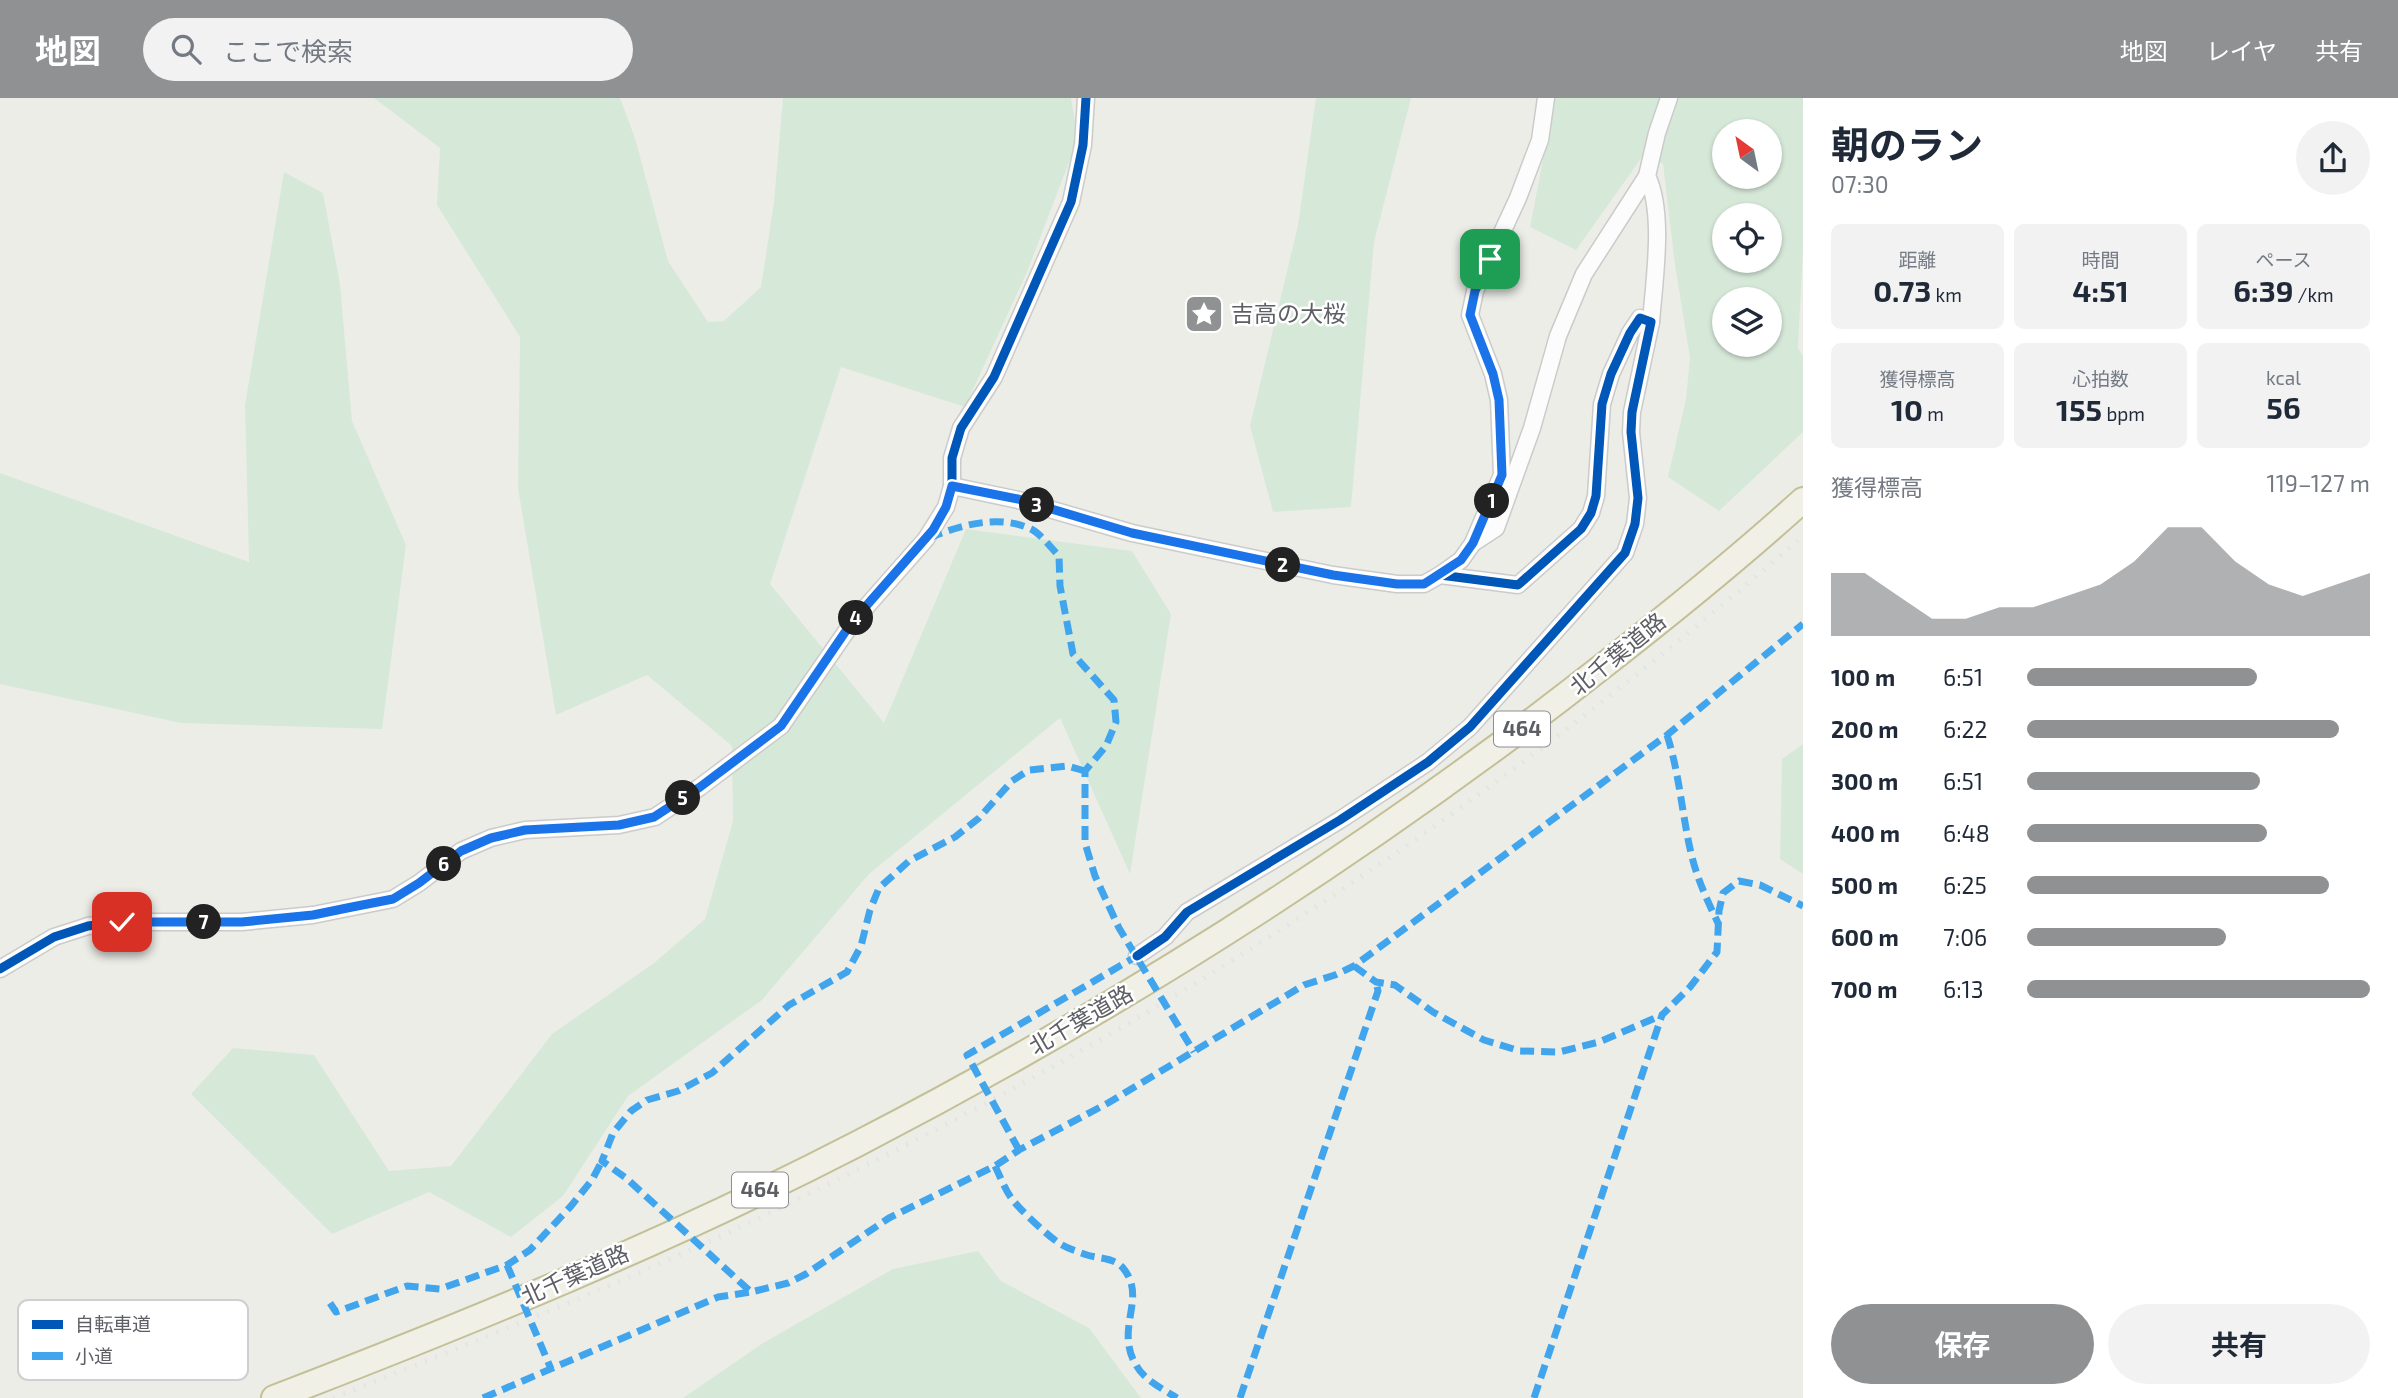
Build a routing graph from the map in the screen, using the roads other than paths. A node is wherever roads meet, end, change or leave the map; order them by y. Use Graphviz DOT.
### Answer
graph roads {
  1 [pos="1086,98"];
  2 [pos="1546,98"];
  3 [pos="1669,98"];
  4 [pos="1647,176"];
  5 [pos="1651,322"];
  6 [pos="952,486"];
  7 [pos="1803,500"];
  8 [pos="1473,543"];
  9 [pos="1440,575"];
  10 [pos="1137,956"];
  11 [pos="0,969"];
  12 [pos="274,1398"];
  1 -- 6 [label="street"];
  2 -- 8 [label="street"];
  3 -- 4 [label="street"];
  4 -- 5 [label="street"];
  4 -- 8 [label="street"];
  5 -- 9 [label="street"];
  5 -- 10 [label="street"];
  6 -- 9 [label="street"];
  6 -- 11 [label="street"];
  7 -- 12 [label="highway, 北千葉道路 / 464"];
  8 -- 9 [label="street"];
}
